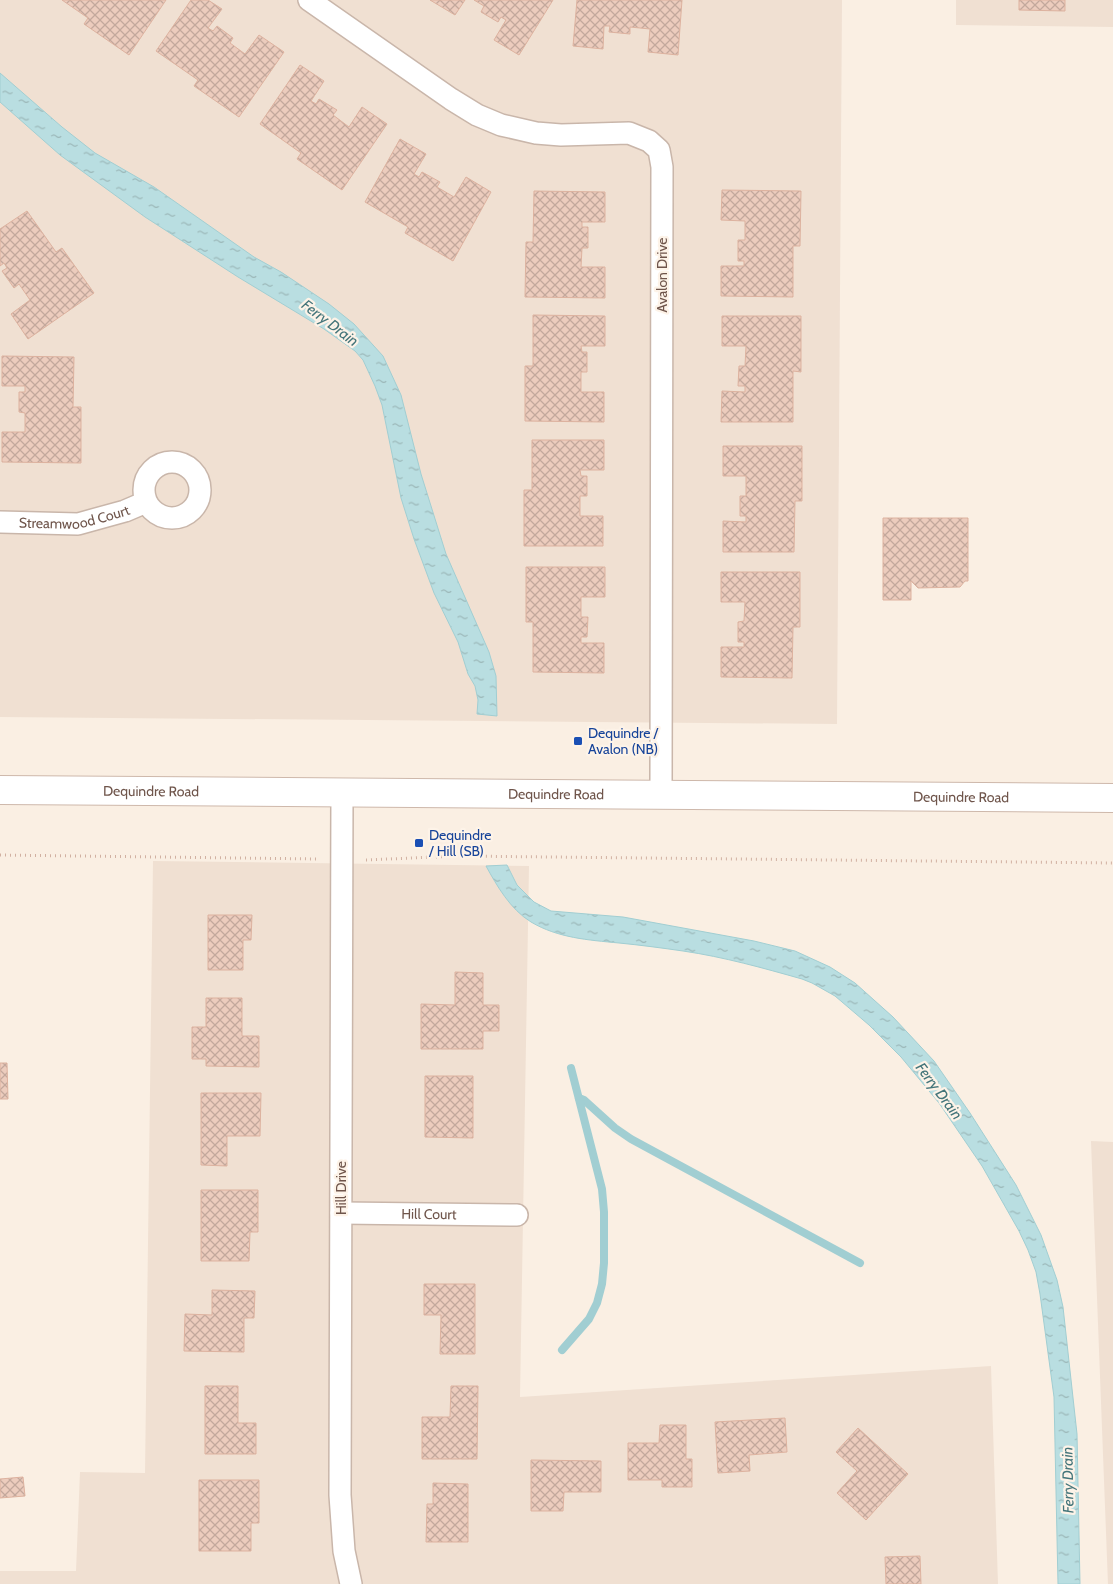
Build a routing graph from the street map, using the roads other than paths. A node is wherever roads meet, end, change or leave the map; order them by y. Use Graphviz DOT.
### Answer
graph roads {
  1 [pos="309,0"];
  2 [pos="146,502"];
  3 [pos="0,522"];
  4 [pos="0,790"];
  5 [pos="342,792"];
  6 [pos="661,795"];
  7 [pos="1113,798"];
  8 [pos="341,1214"];
  9 [pos="517,1215"];
  10 [pos="351,1584"];
  1 -- 6 [label="street, Avalon Drive"];
  2 -- 3 [label="street, Streamwood Court"];
  4 -- 5 [label="main road, Dequindre Road"];
  5 -- 6 [label="main road, Dequindre Road"];
  5 -- 8 [label="street, Hill Drive"];
  6 -- 7 [label="main road, Dequindre Road"];
  8 -- 9 [label="street, Hill Court"];
  8 -- 10 [label="street, Hill Drive"];
}
